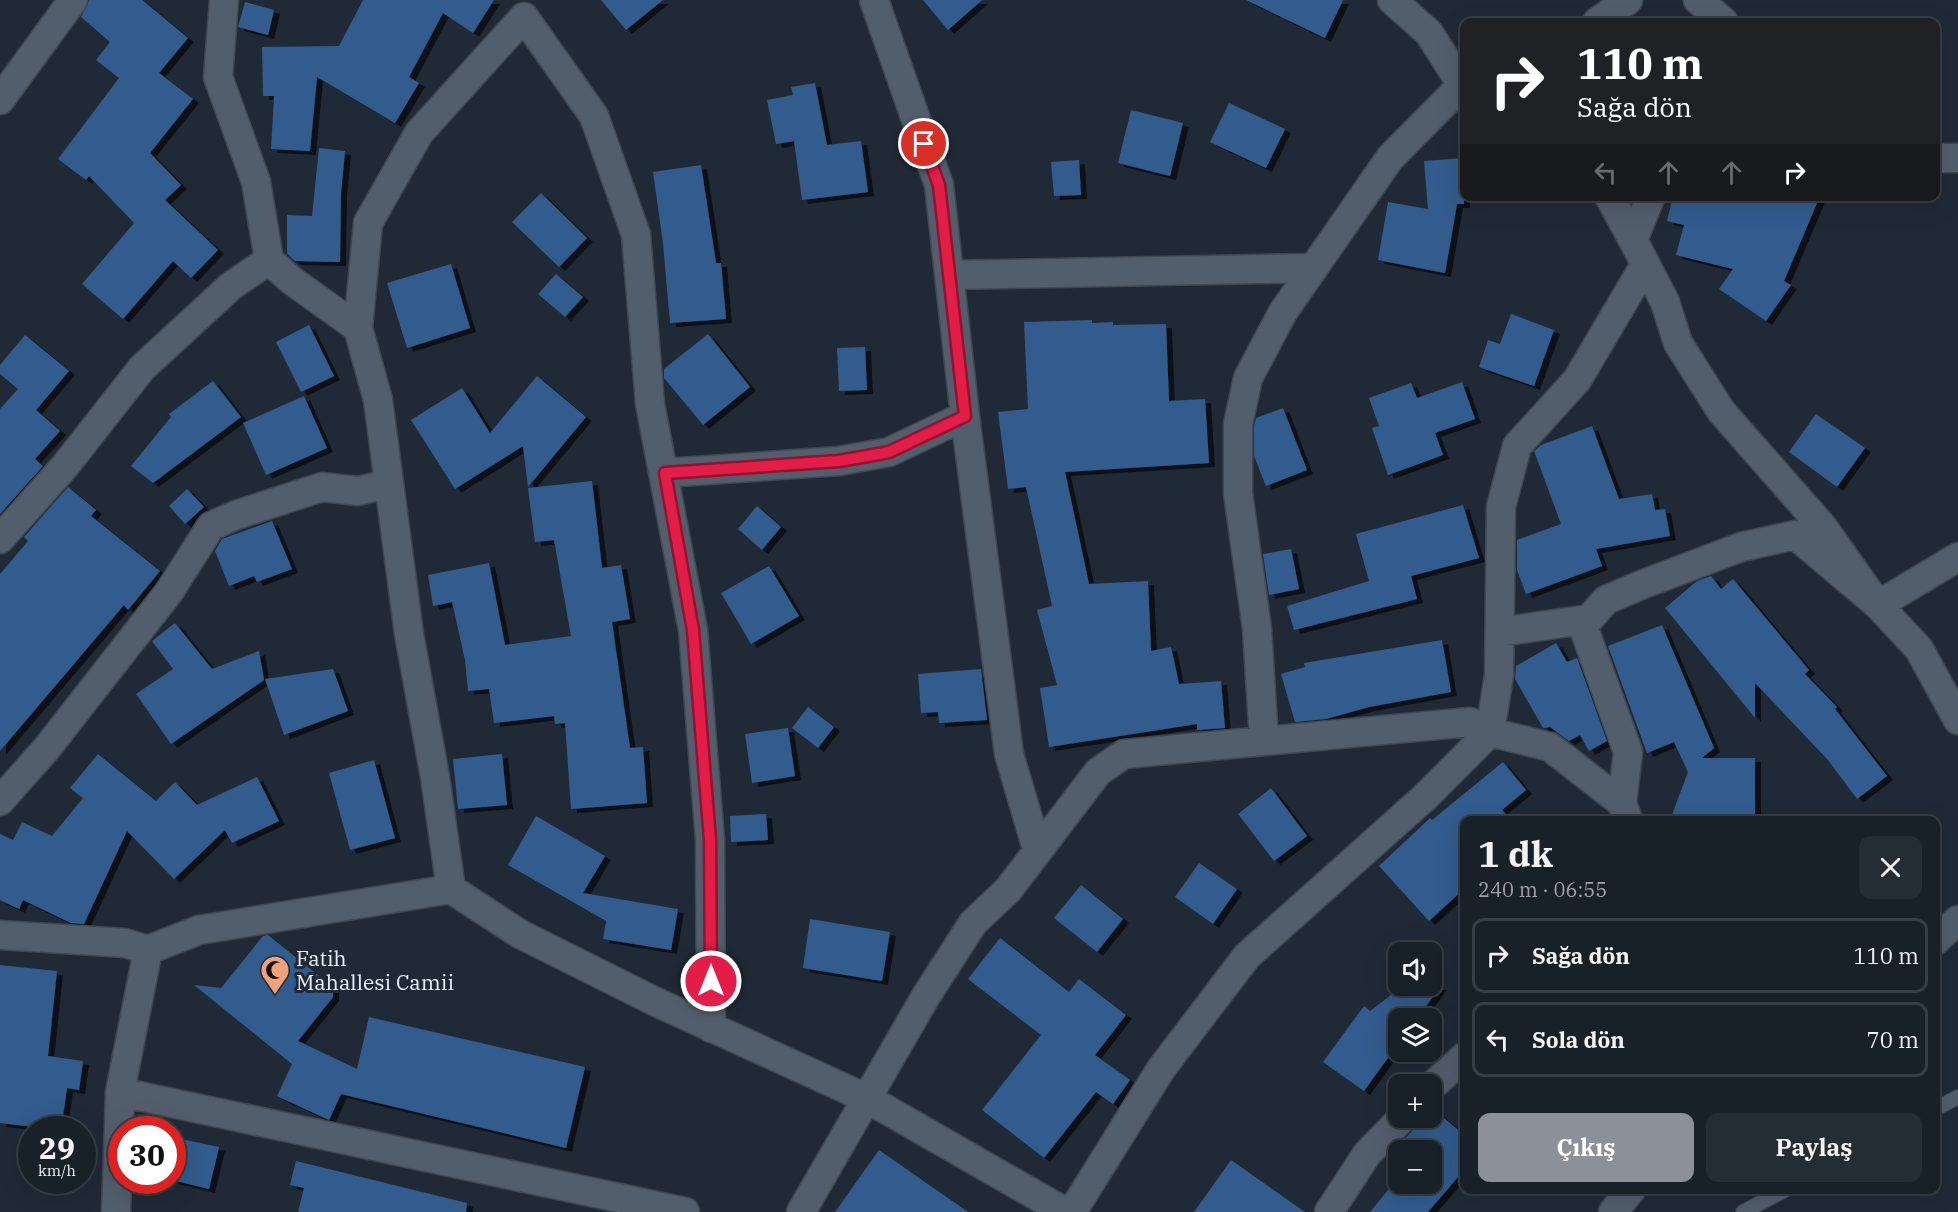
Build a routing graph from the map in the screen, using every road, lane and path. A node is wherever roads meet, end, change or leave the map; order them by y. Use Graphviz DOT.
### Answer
graph roads {
  1 [pos="73,0"];
  2 [pos="224,0"];
  3 [pos="874,0"];
  4 [pos="1392,0"];
  5 [pos="1628,0"];
  6 [pos="1698,0"];
  7 [pos="527,9"];
  8 [pos="1603,18"];
  9 [pos="1719,18"];
  10 [pos="1460,80"];
  11 [pos="1460,87"];
  12 [pos="0,100"];
  13 [pos="1940,158"];
  14 [pos="1958,158"];
  15 [pos="1612,201"];
  16 [pos="1650,201"];
  17 [pos="1639,252"];
  18 [pos="268,260"];
  19 [pos="1313,268"];
  20 [pos="949,275"];
  21 [pos="358,328"];
  22 [pos="965,416"];
  23 [pos="665,473"];
  24 [pos="387,484"];
  25 [pos="0,539"];
  26 [pos="1958,556"];
  27 [pos="1878,605"];
  28 [pos="1589,619"];
  29 [pos="1500,632"];
  30 [pos="1958,720"];
  31 [pos="1490,732"];
  32 [pos="1264,741"];
  33 [pos="0,801"];
  34 [pos="1625,812"];
  35 [pos="1037,849"];
  36 [pos="451,889"];
  37 [pos="1958,920"];
  38 [pos="0,935"];
  39 [pos="1940,936"];
  40 [pos="148,950"];
  41 [pos="711,1028"];
  42 [pos="1460,1061"];
  43 [pos="1442,1077"];
  44 [pos="120,1092"];
  45 [pos="1958,1096"];
  46 [pos="868,1099"];
  47 [pos="1940,1106"];
  48 [pos="1392,1128"];
  49 [pos="1628,1194"];
  50 [pos="1777,1194"];
  51 [pos="116,1212"];
  52 [pos="685,1212"];
  53 [pos="801,1212"];
  54 [pos="1065,1212"];
  55 [pos="1072,1212"];
  56 [pos="1329,1212"];
  57 [pos="1613,1212"];
  58 [pos="1743,1212"];
  1 -- 12 [label="street"];
  2 -- 18 [label="street"];
  3 -- 20 [label="street"];
  4 -- 10 [label="street"];
  5 -- 8 [label="street"];
  6 -- 9 [label="street"];
  7 -- 21 [label="street"];
  7 -- 23 [label="street"];
  11 -- 19 [label="street"];
  13 -- 14 [label="street"];
  15 -- 17 [label="street"];
  16 -- 17 [label="street"];
  17 -- 27 [label="street"];
  17 -- 29 [label="street"];
  18 -- 21 [label="street"];
  18 -- 25 [label="street"];
  19 -- 20 [label="street"];
  19 -- 32 [label="street"];
  20 -- 22 [label="street"];
  21 -- 24 [label="street"];
  22 -- 23 [label="street"];
  22 -- 35 [label="street"];
  23 -- 41 [label="street"];
  24 -- 33 [label="street"];
  24 -- 36 [label="street"];
  26 -- 27 [label="street"];
  27 -- 28 [label="street"];
  27 -- 30 [label="street"];
  28 -- 29 [label="street"];
  28 -- 34 [label="street"];
  29 -- 31 [label="street"];
  31 -- 32 [label="street"];
  31 -- 34 [label="street"];
  31 -- 55 [label="street"];
  32 -- 35 [label="street"];
  35 -- 46 [label="street"];
  36 -- 40 [label="street"];
  36 -- 41 [label="street"];
  37 -- 39 [label="street"];
  38 -- 40 [label="street"];
  40 -- 44 [label="street"];
  41 -- 46 [label="street"];
  42 -- 43 [label="street"];
  44 -- 51 [label="street"];
  44 -- 52 [label="street"];
  45 -- 47 [label="lane"];
  46 -- 53 [label="street"];
  46 -- 54 [label="street"];
  48 -- 56 [label="street"];
  49 -- 57 [label="street"];
  50 -- 58 [label="lane"];
}
